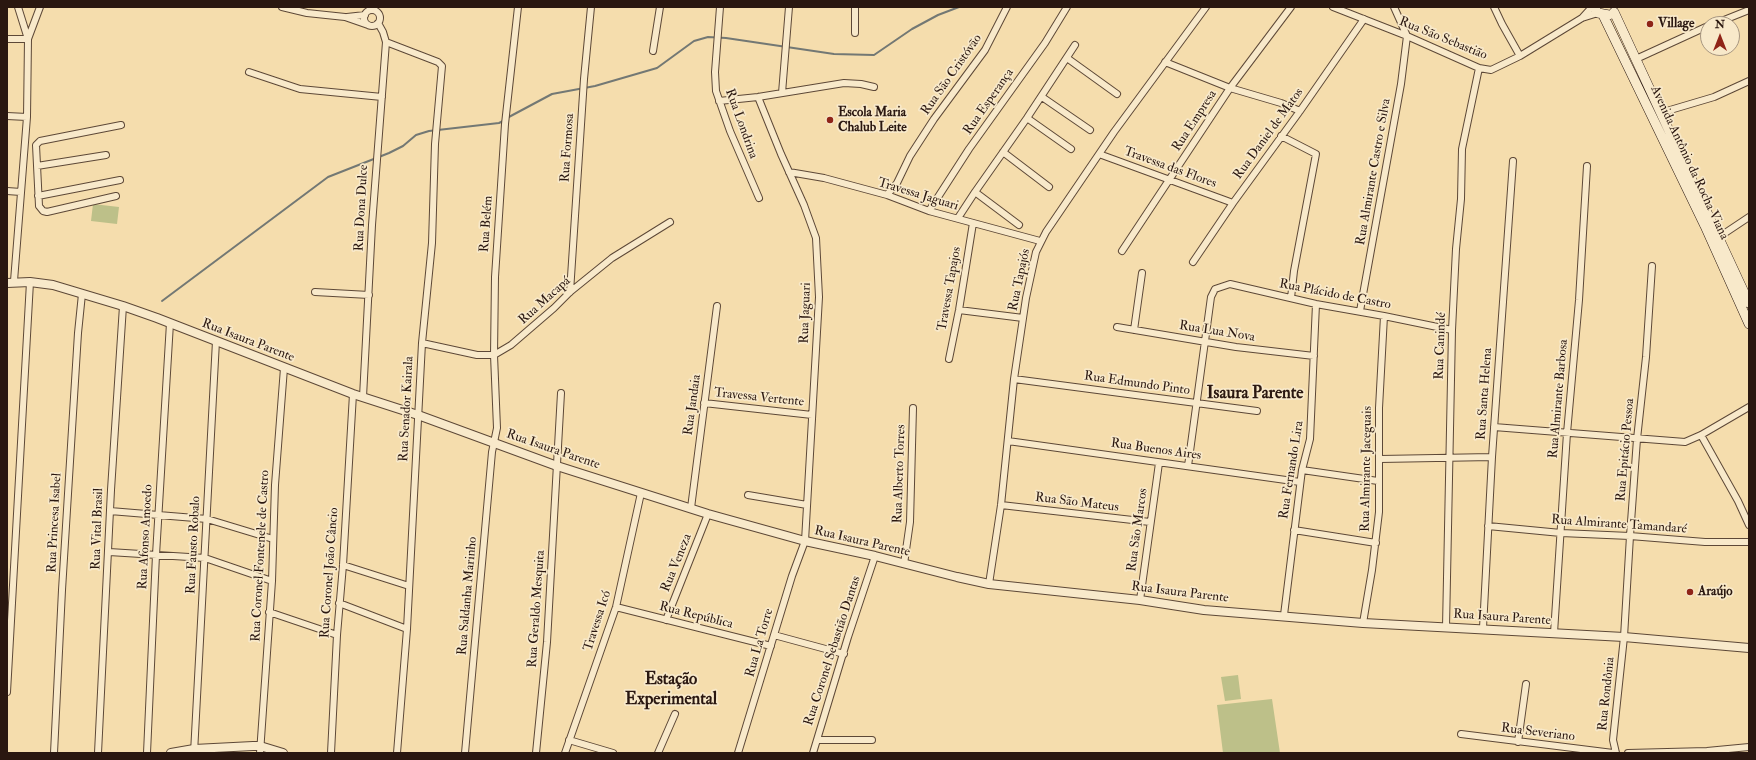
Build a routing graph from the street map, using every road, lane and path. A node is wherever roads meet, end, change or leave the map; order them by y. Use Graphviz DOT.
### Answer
graph roads {
  1 [pos="18,7"];
  2 [pos="40,7"];
  3 [pos="282,7"];
  4 [pos="379,7"];
  5 [pos="518,7"];
  6 [pos="591,7"];
  7 [pos="660,7"];
  8 [pos="720,7"];
  9 [pos="789,7"];
  10 [pos="854,7"];
  11 [pos="1008,7"];
  12 [pos="1067,7"];
  13 [pos="1206,7"];
  14 [pos="1291,7"];
  15 [pos="1333,7"];
  16 [pos="1394,7"];
  17 [pos="1494,7"];
  18 [pos="1616,8"];
  19 [pos="308,10"];
  20 [pos="1749,10"];
  21 [pos="368,11"];
  22 [pos="1597,11"];
  23 [pos="379,15"];
  24 [pos="1734,16"];
  25 [pos="345,17"];
  26 [pos="1582,18"];
  27 [pos="1364,19"];
  28 [pos="378,22"];
  29 [pos="368,25"];
  30 [pos="1700,30"];
  31 [pos="855,33"];
  32 [pos="1407,36"];
  33 [pos="28,39"];
  34 [pos="7,40"];
  35 [pos="386,42"];
  36 [pos="1075,45"];
  37 [pos="653,51"];
  38 [pos="1520,56"];
  39 [pos="1067,58"];
  40 [pos="1636,59"];
  41 [pos="1165,62"];
  42 [pos="1479,68"];
  43 [pos="249,72"];
  44 [pos="1749,81"];
  45 [pos="874,87"];
  46 [pos="1230,88"];
  47 [pos="782,93"];
  48 [pos="1117,94"];
  49 [pos="1042,96"];
  50 [pos="382,97"];
  51 [pos="758,97"];
  52 [pos="720,101"];
  53 [pos="1300,111"];
  54 [pos="1660,113"];
  55 [pos="7,116"];
  56 [pos="26,117"];
  57 [pos="1027,118"];
  58 [pos="121,124"];
  59 [pos="1090,130"];
  60 [pos="1281,136"];
  61 [pos="24,149"];
  62 [pos="1071,149"];
  63 [pos="36,150"];
  64 [pos="1002,152"];
  65 [pos="1099,154"];
  66 [pos="106,155"];
  67 [pos="24,160"];
  68 [pos="1513,161"];
  69 [pos="36,163"];
  70 [pos="1587,166"];
  71 [pos="789,172"];
  72 [pos="120,180"];
  73 [pos="1170,180"];
  74 [pos="1049,187"];
  75 [pos="7,191"];
  76 [pos="21,192"];
  77 [pos="974,192"];
  78 [pos="886,195"];
  79 [pos="38,196"];
  80 [pos="116,196"];
  81 [pos="759,198"];
  82 [pos="1233,203"];
  83 [pos="929,211"];
  84 [pos="1749,217"];
  85 [pos="958,218"];
  86 [pos="670,222"];
  87 [pos="973,223"];
  88 [pos="1019,225"];
  89 [pos="1719,237"];
  90 [pos="1040,242"];
  91 [pos="1122,251"];
  92 [pos="1193,262"];
  93 [pos="1652,266"];
  94 [pos="1142,273"];
  95 [pos="10,282"];
  96 [pos="30,282"];
  97 [pos="315,292"];
  98 [pos="570,292"];
  99 [pos="82,294"];
  100 [pos="369,295"];
  101 [pos="1291,298"];
  102 [pos="1749,303"];
  103 [pos="1316,304"];
  104 [pos="123,306"];
  105 [pos="718,306"];
  106 [pos="959,310"];
  107 [pos="1360,311"];
  108 [pos="1384,316"];
  109 [pos="1023,318"];
  110 [pos="170,323"];
  111 [pos="1749,324"];
  112 [pos="1117,327"];
  113 [pos="1134,330"];
  114 [pos="1452,330"];
  115 [pos="216,341"];
  116 [pos="1206,342"];
  117 [pos="422,344"];
  118 [pos="494,356"];
  119 [pos="1314,356"];
  120 [pos="949,359"];
  121 [pos="284,368"];
  122 [pos="1014,379"];
  123 [pos="561,393"];
  124 [pos="353,394"];
  125 [pos="363,397"];
  126 [pos="704,403"];
  127 [pos="1196,404"];
  128 [pos="1749,407"];
  129 [pos="913,408"];
  130 [pos="1257,411"];
  131 [pos="418,415"];
  132 [pos="812,415"];
  133 [pos="1494,427"];
  134 [pos="1567,433"];
  135 [pos="1701,435"];
  136 [pos="1637,440"];
  137 [pos="1008,441"];
  138 [pos="494,442"];
  139 [pos="1448,457"];
  140 [pos="1492,457"];
  141 [pos="1380,459"];
  142 [pos="1159,463"];
  143 [pos="557,466"];
  144 [pos="1188,466"];
  145 [pos="1302,470"];
  146 [pos="1378,481"];
  147 [pos="1300,482"];
  148 [pos="641,493"];
  149 [pos="748,495"];
  150 [pos="807,505"];
  151 [pos="1001,506"];
  152 [pos="691,508"];
  153 [pos="110,511"];
  154 [pos="159,514"];
  155 [pos="708,514"];
  156 [pos="207,519"];
  157 [pos="1150,522"];
  158 [pos="1749,525"];
  159 [pos="1488,526"];
  160 [pos="1294,530"];
  161 [pos="1561,533"];
  162 [pos="1630,536"];
  163 [pos="273,539"];
  164 [pos="805,541"];
  165 [pos="1749,542"];
  166 [pos="1376,543"];
  167 [pos="109,552"];
  168 [pos="156,555"];
  169 [pos="875,556"];
  170 [pos="205,558"];
  171 [pos="904,564"];
  172 [pos="343,565"];
  173 [pos="272,581"];
  174 [pos="989,584"];
  175 [pos="409,586"];
  176 [pos="1140,600"];
  177 [pos="339,603"];
  178 [pos="616,607"];
  179 [pos="269,612"];
  180 [pos="1284,615"];
  181 [pos="666,620"];
  182 [pos="1363,623"];
  183 [pos="1446,627"];
  184 [pos="1483,628"];
  185 [pos="407,629"];
  186 [pos="1554,633"];
  187 [pos="337,635"];
  188 [pos="774,635"];
  189 [pos="1624,637"];
  190 [pos="771,646"];
  191 [pos="1749,648"];
  192 [pos="844,654"];
  193 [pos="8,659"];
  194 [pos="1526,684"];
  195 [pos="7,692"];
  196 [pos="675,714"];
  197 [pos="1461,734"];
  198 [pos="569,740"];
  199 [pos="817,740"];
  200 [pos="872,740"];
  201 [pos="1518,742"];
  202 [pos="1749,747"];
  203 [pos="260,750"];
  204 [pos="194,751"];
  205 [pos="54,753"];
  206 [pos="98,753"];
  207 [pos="147,753"];
  208 [pos="171,753"];
  209 [pos="283,753"];
  210 [pos="331,753"];
  211 [pos="397,753"];
  212 [pos="465,753"];
  213 [pos="536,753"];
  214 [pos="565,753"];
  215 [pos="613,753"];
  216 [pos="658,753"];
  217 [pos="738,753"];
  218 [pos="813,753"];
  219 [pos="1614,753"];
  220 [pos="1628,753"];
  1 -- 33 [label="street"];
  2 -- 33 [label="street"];
  3 -- 19 [label="street"];
  4 -- 23 [label="street"];
  5 -- 118 [label="street, Rua Belém"];
  6 -- 98 [label="street, Rua Formosa"];
  7 -- 37 [label="street"];
  8 -- 52 [label="street, Rua Londrina"];
  9 -- 47 [label="street"];
  10 -- 31 [label="street"];
  11 -- 78 [label="street, Rua São Cristóvão"];
  12 -- 83 [label="street, Rua Esperança"];
  13 -- 41 [label="street, Rua Tapajós"];
  14 -- 46 [label="street, Rua Empresa"];
  15 -- 27 [label="street, Rua São Sebastião"];
  16 -- 32 [label="street"];
  17 -- 38 [label="street"];
  18 -- 22 [label="main road"];
  18 -- 40 [label="main road, Avenida Antônio da Rocha Viana"];
  19 -- 25 [label="street"];
  20 -- 24 [label="street"];
  21 -- 23 [label="street"];
  21 -- 25 [label="street"];
  21 -- 29 [label="street"];
  22 -- 26 [label="street, Rua São Sebastião"];
  22 -- 26 [label="street, Rua São Sebastião"];
  22 -- 111 [label="main road, Avenida Antônio da Rocha Viana"];
  23 -- 28 [label="street"];
  25 -- 29 [label="street"];
  26 -- 38 [label="street, Rua São Sebastião"];
  27 -- 32 [label="street, Rua São Sebastião"];
  27 -- 53 [label="street, Rua Daniel de Matos"];
  28 -- 29 [label="street"];
  28 -- 35 [label="street, Rua Dona Dulce"];
  30 -- 40 [label="street"];
  32 -- 42 [label="street, Rua São Sebastião"];
  32 -- 107 [label="street, Rua Almirante Castro e Silva"];
  33 -- 34 [label="street"];
  33 -- 56 [label="street"];
  35 -- 50 [label="street, Rua Dona Dulce"];
  35 -- 117 [label="street, Rua Senador Kairala"];
  36 -- 39 [label="street"];
  38 -- 42 [label="street, Rua São Sebastião"];
  39 -- 48 [label="street"];
  39 -- 49 [label="street"];
  40 -- 54 [label="main road, Avenida Antônio da Rocha Viana"];
  41 -- 46 [label="street"];
  41 -- 65 [label="street, Rua Tapajós"];
  42 -- 114 [label="street, Rua Canindé"];
  43 -- 50 [label="street"];
  44 -- 54 [label="street"];
  45 -- 47 [label="street"];
  46 -- 53 [label="street"];
  46 -- 73 [label="street, Rua Empresa"];
  47 -- 51 [label="street"];
  49 -- 57 [label="street"];
  49 -- 59 [label="street"];
  50 -- 100 [label="street, Rua Dona Dulce"];
  51 -- 52 [label="street"];
  51 -- 71 [label="street, Rua Jaguari"];
  52 -- 81 [label="street, Rua Londrina"];
  53 -- 60 [label="street, Rua Daniel de Matos"];
  54 -- 89 [label="main road, Avenida Antônio da Rocha Viana"];
  55 -- 56 [label="street"];
  56 -- 61 [label="street"];
  57 -- 62 [label="street"];
  57 -- 64 [label="street"];
  58 -- 63 [label="street"];
  60 -- 82 [label="street, Rua Daniel de Matos"];
  60 -- 101 [label="street"];
  61 -- 63 [label="street"];
  61 -- 67 [label="street"];
  63 -- 69 [label="street"];
  64 -- 74 [label="street"];
  64 -- 77 [label="street"];
  65 -- 73 [label="street, Travessa das Flores"];
  65 -- 90 [label="street, Rua Tapajós"];
  66 -- 69 [label="street"];
  67 -- 69 [label="street"];
  67 -- 76 [label="street"];
  68 -- 133 [label="street, Rua Santa Helena"];
  69 -- 79 [label="street"];
  70 -- 134 [label="street, Rua Almirante Barbosa"];
  71 -- 78 [label="street, Travessa Jaguari"];
  71 -- 132 [label="street, Rua Jaguari"];
  72 -- 79 [label="street"];
  73 -- 82 [label="street, Travessa das Flores"];
  73 -- 91 [label="street, Rua Empresa"];
  75 -- 76 [label="street"];
  76 -- 95 [label="street"];
  77 -- 85 [label="street"];
  77 -- 88 [label="street"];
  78 -- 83 [label="street, Travessa Jaguari"];
  79 -- 80 [label="street"];
  82 -- 92 [label="street, Rua Daniel de Matos"];
  83 -- 85 [label="street, Travessa Jaguari"];
  84 -- 89 [label="street"];
  85 -- 87 [label="street, Travessa Jaguari"];
  86 -- 98 [label="street, Rua Macapá"];
  87 -- 90 [label="street, Travessa Jaguari"];
  87 -- 106 [label="street, Travessa Tapajos"];
  89 -- 102 [label="main road, Avenida Antônio da Rocha Viana"];
  90 -- 109 [label="street, Rua Tapajós"];
  93 -- 136 [label="street, Rua Epitácio Pessoa"];
  94 -- 113 [label="street"];
  95 -- 96 [label="street, Rua Isaura Parente"];
  96 -- 99 [label="street, Rua Isaura Parente"];
  96 -- 193 [label="street"];
  97 -- 100 [label="street"];
  98 -- 118 [label="street, Rua Macapá"];
  99 -- 104 [label="street, Rua Isaura Parente"];
  99 -- 205 [label="street, Rua Princesa Isabel"];
  100 -- 125 [label="street, Rua Dona Dulce"];
  101 -- 103 [label="street, Rua Plácido de Castro"];
  101 -- 116 [label="street, Rua Plácido de Castro"];
  103 -- 107 [label="street, Rua Plácido de Castro"];
  103 -- 119 [label="street, Rua Fernando Lira"];
  104 -- 110 [label="street, Rua Isaura Parente"];
  104 -- 153 [label="street, Rua Vital Brasil"];
  105 -- 126 [label="street, Rua Jandaia"];
  106 -- 109 [label="street"];
  106 -- 120 [label="street, Travessa Tapajos"];
  107 -- 108 [label="street, Rua Plácido de Castro"];
  108 -- 114 [label="street, Rua Plácido de Castro"];
  108 -- 141 [label="street, Rua Almirante Jaceguais"];
  109 -- 122 [label="street, Rua Tapajós"];
  110 -- 115 [label="street, Rua Isaura Parente"];
  110 -- 154 [label="street, Rua Afonso Amoedo"];
  112 -- 113 [label="street, Rua Lua Nova"];
  113 -- 116 [label="street, Rua Lua Nova"];
  114 -- 139 [label="street, Rua Canindé"];
  115 -- 121 [label="street, Rua Isaura Parente"];
  115 -- 156 [label="street, Rua Fausto Robalo"];
  116 -- 119 [label="street, Rua Lua Nova"];
  116 -- 127 [label="street"];
  117 -- 118 [label="street"];
  117 -- 131 [label="street, Rua Senador Kairala"];
  118 -- 138 [label="street, Rua Belém"];
  119 -- 145 [label="street, Rua Fernando Lira"];
  121 -- 124 [label="street, Rua Isaura Parente"];
  121 -- 163 [label="street, Rua Coronel Fontenele de Castro"];
  122 -- 127 [label="street, Rua Edmundo Pinto"];
  122 -- 137 [label="street, Rua Tapajós"];
  123 -- 143 [label="street, Rua Geraldo Mesquita"];
  124 -- 125 [label="street, Rua Isaura Parente"];
  124 -- 172 [label="street, Rua Coronel João Câncio"];
  125 -- 131 [label="street, Rua Isaura Parente"];
  126 -- 132 [label="street, Travessa Vertente"];
  126 -- 152 [label="street, Rua Jandaia"];
  127 -- 130 [label="street, Rua Edmundo Pinto"];
  127 -- 144 [label="street"];
  128 -- 135 [label="street"];
  129 -- 171 [label="street, Rua Alberto Torres"];
  131 -- 138 [label="street, Rua Isaura Parente"];
  131 -- 175 [label="street, Rua Senador Kairala"];
  132 -- 150 [label="street, Rua Jaguari"];
  133 -- 134 [label="street"];
  133 -- 140 [label="street, Rua Santa Helena"];
  134 -- 136 [label="street"];
  134 -- 161 [label="street, Rua Almirante Barbosa"];
  135 -- 136 [label="street"];
  135 -- 158 [label="street"];
  136 -- 162 [label="street, Rua Epitácio Pessoa"];
  137 -- 142 [label="street, Rua Buenos Aires"];
  137 -- 151 [label="street, Rua Tapajós"];
  138 -- 143 [label="street, Rua Isaura Parente"];
  138 -- 212 [label="street, Rua Saldanha Marinho"];
  139 -- 140 [label="street"];
  139 -- 141 [label="street"];
  139 -- 183 [label="street, Rua Canindé"];
  140 -- 159 [label="street, Rua Santa Helena"];
  141 -- 146 [label="street, Rua Almirante Jaceguais"];
  142 -- 144 [label="street, Rua Buenos Aires"];
  142 -- 157 [label="street, Rua São Marcos"];
  143 -- 148 [label="street, Rua Isaura Parente"];
  143 -- 213 [label="street, Rua Geraldo Mesquita"];
  144 -- 147 [label="street, Rua Buenos Aires"];
  145 -- 146 [label="street"];
  145 -- 147 [label="street, Rua Fernando Lira"];
  146 -- 166 [label="street, Rua Almirante Jaceguais"];
  147 -- 160 [label="street, Rua Fernando Lira"];
  148 -- 152 [label="street, Rua Isaura Parente"];
  148 -- 178 [label="street, Travessa Icó"];
  149 -- 150 [label="street"];
  150 -- 164 [label="street, Rua Jaguari"];
  151 -- 157 [label="street, Rua São Mateus"];
  151 -- 174 [label="street, Rua Tapajós"];
  152 -- 155 [label="street, Rua Isaura Parente"];
  153 -- 154 [label="street"];
  153 -- 167 [label="street, Rua Vital Brasil"];
  154 -- 156 [label="street"];
  154 -- 168 [label="street, Rua Afonso Amoedo"];
  155 -- 164 [label="street, Rua Isaura Parente"];
  155 -- 181 [label="street, Rua Veneza"];
  156 -- 163 [label="street"];
  156 -- 170 [label="street, Rua Fausto Robalo"];
  157 -- 176 [label="street, Rua São Marcos"];
  159 -- 161 [label="street, Rua Almirante Tamandaré"];
  159 -- 184 [label="street, Rua Santa Helena"];
  160 -- 166 [label="street"];
  160 -- 180 [label="street, Rua Fernando Lira"];
  161 -- 162 [label="street, Rua Almirante Tamandaré"];
  161 -- 186 [label="street, Rua Almirante Barbosa"];
  162 -- 165 [label="street, Rua Almirante Tamandaré"];
  162 -- 189 [label="street, Rua Epitácio Pessoa"];
  163 -- 173 [label="street, Rua Coronel Fontenele de Castro"];
  164 -- 169 [label="street, Rua Isaura Parente"];
  164 -- 188 [label="street, Rua La Torre"];
  166 -- 182 [label="street, Rua Almirante Jaceguais"];
  167 -- 168 [label="street"];
  167 -- 206 [label="street, Rua Vital Brasil"];
  168 -- 170 [label="street"];
  168 -- 207 [label="street, Rua Afonso Amoedo"];
  169 -- 171 [label="street, Rua Isaura Parente"];
  169 -- 192 [label="street, Rua Coronel Sebastião Dantas"];
  170 -- 173 [label="street"];
  170 -- 204 [label="street, Rua Fausto Robalo"];
  171 -- 174 [label="street, Rua Isaura Parente"];
  172 -- 175 [label="street"];
  172 -- 177 [label="street, Rua Coronel João Câncio"];
  173 -- 179 [label="street, Rua Coronel Fontenele de Castro"];
  174 -- 176 [label="street, Rua Isaura Parente"];
  175 -- 185 [label="street, Rua Senador Kairala"];
  176 -- 180 [label="street, Rua Isaura Parente"];
  177 -- 185 [label="street"];
  177 -- 187 [label="street, Rua Coronel João Câncio"];
  178 -- 181 [label="street, Rua República"];
  178 -- 198 [label="street, Travessa Icó"];
  179 -- 187 [label="street"];
  179 -- 203 [label="street, Rua Coronel Fontenele de Castro"];
  180 -- 182 [label="street, Rua Isaura Parente"];
  181 -- 190 [label="street, Rua República"];
  182 -- 183 [label="street, Rua Isaura Parente"];
  183 -- 184 [label="street, Rua Isaura Parente"];
  184 -- 186 [label="street, Rua Isaura Parente"];
  185 -- 211 [label="street, Rua Senador Kairala"];
  186 -- 189 [label="street, Rua Isaura Parente"];
  187 -- 210 [label="street, Rua Coronel João Câncio"];
  188 -- 190 [label="street, Rua La Torre"];
  188 -- 192 [label="street"];
  189 -- 191 [label="street, Rua Isaura Parente"];
  189 -- 219 [label="street, Rua Rondônia"];
  190 -- 217 [label="street, Rua La Torre"];
  192 -- 199 [label="street, Rua Coronel Sebastião Dantas"];
  193 -- 195 [label="street"];
  194 -- 201 [label="street"];
  196 -- 216 [label="street"];
  197 -- 201 [label="street, Rua Severiano"];
  198 -- 214 [label="street, Travessa Icó"];
  198 -- 215 [label="street"];
  199 -- 200 [label="street"];
  199 -- 218 [label="street, Rua Coronel Sebastião Dantas"];
  201 -- 219 [label="street, Rua Severiano"];
  202 -- 220 [label="street"];
  203 -- 204 [label="street"];
  203 -- 209 [label="street"];
  204 -- 208 [label="street"];
}
